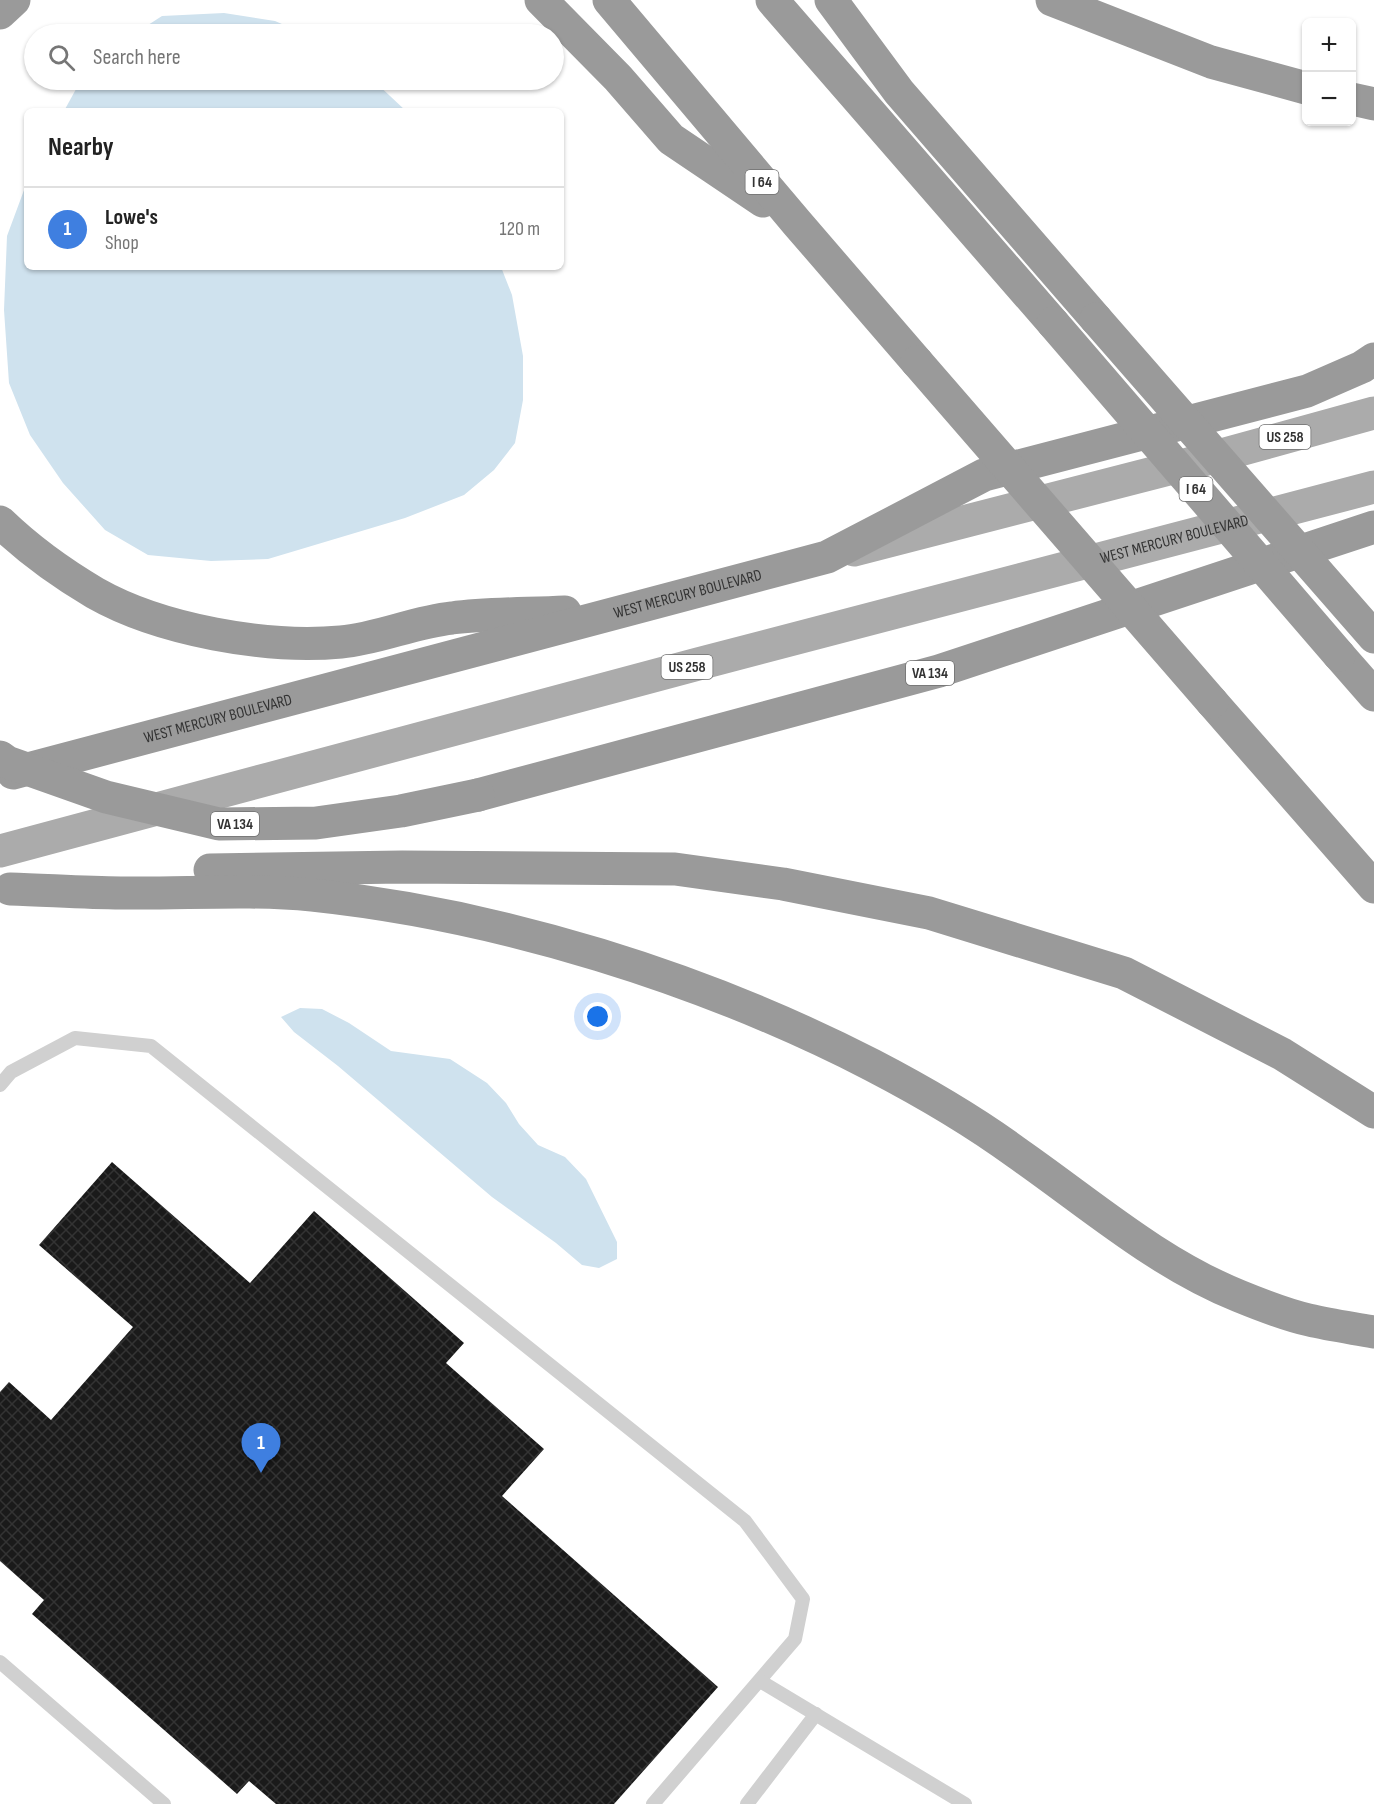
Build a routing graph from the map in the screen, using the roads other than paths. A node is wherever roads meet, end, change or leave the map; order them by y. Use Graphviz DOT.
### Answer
graph roads {
  1 [pos="14,0"];
  2 [pos="541,0"];
  3 [pos="609,0"];
  4 [pos="772,0"];
  5 [pos="831,0"];
  6 [pos="1052,0"];
  7 [pos="0,13"];
  8 [pos="1302,87"];
  9 [pos="1356,100"];
  10 [pos="1374,104"];
  11 [pos="797,223"];
  12 [pos="1374,359"];
  13 [pos="1374,412"];
  14 [pos="1374,487"];
  15 [pos="0,522"];
  16 [pos="1374,527"];
  17 [pos="827,557"];
  18 [pos="633,608"];
  19 [pos="1374,637"];
  20 [pos="1374,695"];
  21 [pos="0,757"];
  22 [pos="0,777"];
  23 [pos="0,851"];
  24 [pos="1374,887"];
  25 [pos="5,889"];
  26 [pos="0,1085"];
  27 [pos="1374,1112"];
  28 [pos="1374,1332"];
  29 [pos="0,1662"];
  30 [pos="760,1681"];
  31 [pos="816,1714"];
  32 [pos="164,1804"];
  33 [pos="653,1804"];
  34 [pos="747,1804"];
  35 [pos="966,1804"];
  1 -- 7 [label="highway"];
  2 -- 11 [label="highway"];
  3 -- 11 [label="highway, I 64"];
  4 -- 20 [label="highway, I 64, bridge"];
  5 -- 19 [label="highway, bridge"];
  6 -- 8 [label="highway"];
  9 -- 10 [label="highway"];
  11 -- 24 [label="highway, I 64, bridge"];
  12 -- 17 [label="highway"];
  13 -- 17 [label="main road, WEST MERCURY BOULEVARD / US 258"];
  14 -- 23 [label="main road, WEST MERCURY BOULEVARD / US 258"];
  15 -- 18 [label="highway"];
  16 -- 21 [label="highway, VA 134, bridge"];
  17 -- 18 [label="highway, WEST MERCURY BOULEVARD / US 258"];
  18 -- 22 [label="highway, WEST MERCURY BOULEVARD / US 258"];
  25 -- 27 [label="highway"];
  25 -- 28 [label="highway"];
  26 -- 30 [label="lane"];
  29 -- 32 [label="lane"];
  30 -- 31 [label="lane"];
  30 -- 33 [label="lane"];
  31 -- 34 [label="lane"];
  31 -- 35 [label="lane"];
}
